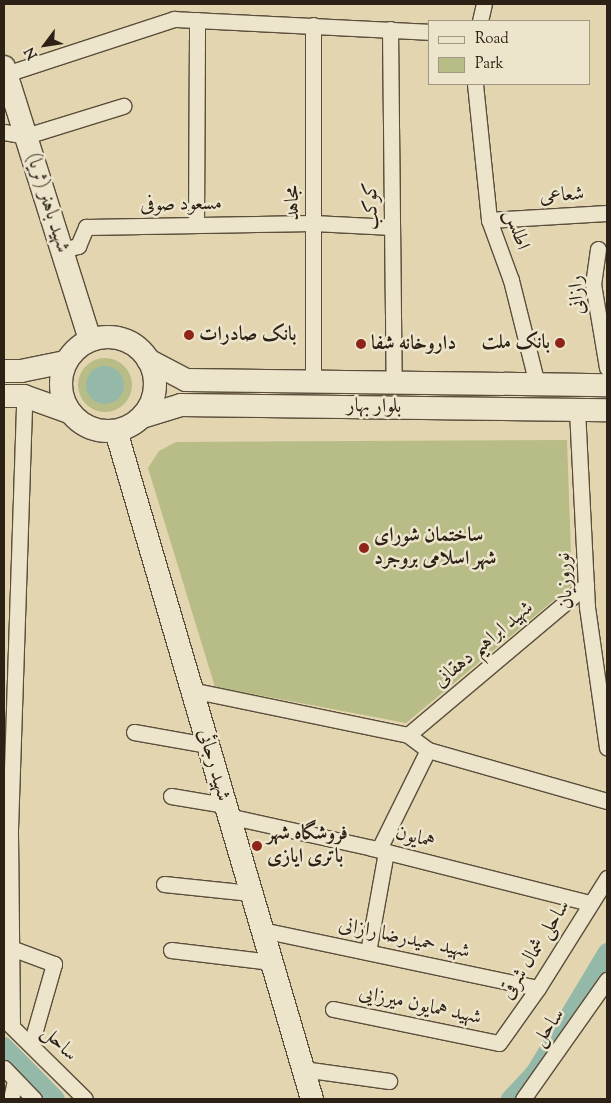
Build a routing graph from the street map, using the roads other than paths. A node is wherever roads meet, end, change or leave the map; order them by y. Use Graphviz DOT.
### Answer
graph roads {
  1 [pos="484,4"];
  2 [pos="197,20"];
  3 [pos="480,20"];
  4 [pos="313,25"];
  5 [pos="390,29"];
  6 [pos="428,32"];
  7 [pos="5,70"];
  8 [pos="476,85"];
  9 [pos="123,106"];
  10 [pos="4,132"];
  11 [pos="26,136"];
  12 [pos="607,213"];
  13 [pos="489,220"];
  14 [pos="313,223"];
  15 [pos="196,225"];
  16 [pos="392,226"];
  17 [pos="598,249"];
  18 [pos="63,250"];
  19 [pos="90,340"];
  20 [pos="148,360"];
  21 [pos="65,362"];
  22 [pos="607,368"];
  23 [pos="4,371"];
  24 [pos="313,382"];
  25 [pos="394,383"];
  26 [pos="480,384"];
  27 [pos="537,384"];
  28 [pos="607,385"];
  29 [pos="14,396"];
  30 [pos="479,409"];
  31 [pos="577,410"];
  32 [pos="607,410"];
  33 [pos="69,412"];
  34 [pos="142,417"];
  35 [pos="116,431"];
  36 [pos="586,585"];
  37 [pos="191,690"];
  38 [pos="134,732"];
  39 [pos="408,735"];
  40 [pos="208,745"];
  41 [pos="607,748"];
  42 [pos="428,750"];
  43 [pos="170,796"];
  44 [pos="607,801"];
  45 [pos="227,811"];
  46 [pos="7,829"];
  47 [pos="382,851"];
  48 [pos="607,878"];
  49 [pos="164,884"];
  50 [pos="251,893"];
  51 [pos="590,903"];
  52 [pos="262,930"];
  53 [pos="11,948"];
  54 [pos="170,950"];
  55 [pos="368,952"];
  56 [pos="271,962"];
  57 [pos="607,980"];
  58 [pos="538,988"];
  59 [pos="333,1009"];
  60 [pos="8,1023"];
  61 [pos="499,1043"];
  62 [pos="31,1044"];
  63 [pos="4,1068"];
  64 [pos="303,1069"];
  65 [pos="15,1080"];
  66 [pos="389,1081"];
  67 [pos="11,1099"];
  68 [pos="34,1099"];
  69 [pos="85,1099"];
  70 [pos="312,1099"];
  71 [pos="523,1099"];
  1 -- 3 [label="street"];
  2 -- 4 [label="street"];
  2 -- 7 [label="street"];
  2 -- 15 [label="street"];
  4 -- 5 [label="street"];
  4 -- 14 [label="street, مجاهد"];
  5 -- 6 [label="street"];
  5 -- 16 [label="street, کوکب"];
  7 -- 11 [label="main road, شهید باهنر (ثریا)"];
  8 -- 13 [label="street, اطلس"];
  9 -- 11 [label="street"];
  10 -- 11 [label="street"];
  11 -- 18 [label="main road, شهید باهنر (ثریا)"];
  12 -- 13 [label="street, شعاعی"];
  13 -- 27 [label="street, اطلس"];
  14 -- 15 [label="street, مسعود صوفی"];
  14 -- 16 [label="street, مسعود صوفی"];
  14 -- 24 [label="street, مجاهد"];
  15 -- 18 [label="street, مسعود صوفی"];
  16 -- 25 [label="street, کوکب"];
  17 -- 22 [label="street, رازانی"];
  18 -- 19 [label="main road, شهید باهنر (ثریا)"];
  19 -- 20 [label="main road"];
  19 -- 21 [label="main road"];
  20 -- 24 [label="main road, بلوار بهار"];
  20 -- 34 [label="main road"];
  21 -- 23 [label="main road"];
  21 -- 33 [label="main road"];
  24 -- 25 [label="main road, بلوار بهار"];
  25 -- 26 [label="main road, بلوار بهار"];
  26 -- 27 [label="main road, بلوار بهار"];
  26 -- 30 [label="main road"];
  27 -- 28 [label="main road, بلوار بهار"];
  29 -- 33 [label="main road"];
  29 -- 46 [label="street"];
  30 -- 31 [label="main road, بلوار بهار"];
  30 -- 34 [label="main road, بلوار بهار"];
  31 -- 32 [label="main road, بلوار بهار"];
  31 -- 36 [label="street, نوروزیان"];
  33 -- 35 [label="main road"];
  34 -- 35 [label="main road"];
  35 -- 37 [label="main road, شهید رجائی"];
  36 -- 39 [label="street, شهید ابراهیم دهقانی"];
  36 -- 41 [label="street, نوروزیان"];
  37 -- 39 [label="street"];
  37 -- 40 [label="main road, شهید رجائی"];
  38 -- 40 [label="street"];
  39 -- 42 [label="street"];
  40 -- 45 [label="main road, شهید رجائی"];
  42 -- 44 [label="street"];
  42 -- 47 [label="street"];
  43 -- 45 [label="street, همایون"];
  45 -- 47 [label="street, همایون"];
  45 -- 50 [label="main road, شهید رجائی"];
  46 -- 53 [label="street"];
  47 -- 51 [label="street, همایون"];
  47 -- 55 [label="street"];
  48 -- 51 [label="street, ساحلی شمال شرقی"];
  49 -- 50 [label="street"];
  50 -- 52 [label="main road, شهید رجائی"];
  51 -- 58 [label="street, ساحلی شمال شرقی"];
  52 -- 55 [label="street, شهید حمیدرضا رازانی"];
  52 -- 56 [label="main road, شهید رجائی"];
  53 -- 60 [label="street"];
  53 -- 62 [label="street"];
  54 -- 56 [label="street"];
  55 -- 58 [label="street, شهید حمیدرضا رازانی"];
  56 -- 64 [label="main road, شهید رجائی"];
  57 -- 71 [label="street, ساحل"];
  58 -- 61 [label="street, ساحلی شمال شرقی"];
  59 -- 61 [label="street, شهید همایون میرزایی"];
  60 -- 62 [label="street, ساحل"];
  62 -- 69 [label="street, ساحل"];
  63 -- 65 [label="street"];
  64 -- 66 [label="street"];
  64 -- 70 [label="main road, شهید رجائی"];
  65 -- 67 [label="street"];
  65 -- 68 [label="street"];
}
